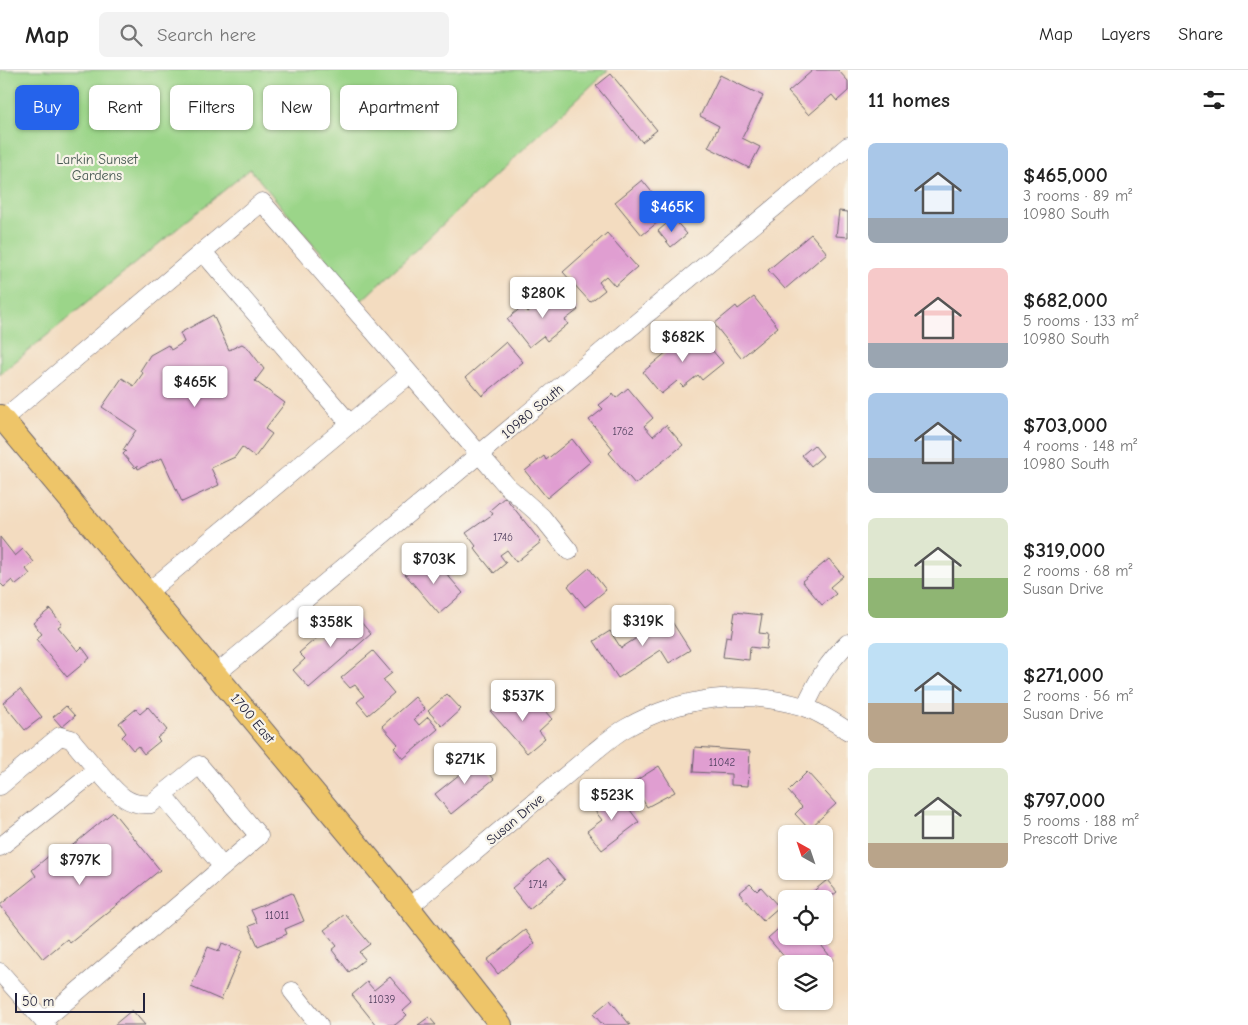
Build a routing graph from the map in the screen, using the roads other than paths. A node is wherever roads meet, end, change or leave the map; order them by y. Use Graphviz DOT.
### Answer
graph roads {
  1 [pos="848,146"];
  2 [pos="203,252"];
  3 [pos="410,374"];
  4 [pos="2,417"];
  5 [pos="350,424"];
  6 [pos="480,455"];
  7 [pos="569,551"];
  8 [pos="148,592"];
  9 [pos="848,643"];
  10 [pos="216,674"];
  11 [pos="805,707"];
  12 [pos="848,731"];
  13 [pos="97,770"];
  14 [pos="0,786"];
  15 [pos="163,795"];
  16 [pos="0,847"];
  17 [pos="223,868"];
  18 [pos="409,907"];
  19 [pos="0,972"];
  20 [pos="292,991"];
  21 [pos="45,1023"];
  22 [pos="318,1025"];
  23 [pos="501,1025"];
  1 -- 6 [label="street, 10980 South"];
  2 -- 3 [label="street"];
  2 -- 4 [label="street"];
  2 -- 5 [label="street"];
  3 -- 5 [label="street"];
  3 -- 6 [label="street"];
  4 -- 8 [label="main road, 1700 East"];
  5 -- 8 [label="street"];
  6 -- 7 [label="street"];
  6 -- 10 [label="street, 10980 South"];
  8 -- 10 [label="main road, 1700 East"];
  9 -- 11 [label="street"];
  10 -- 18 [label="main road, 1700 East"];
  11 -- 12 [label="street, Susan Drive"];
  11 -- 18 [label="street, Susan Drive"];
  13 -- 14 [label="street"];
  13 -- 15 [label="street"];
  13 -- 16 [label="street"];
  15 -- 17 [label="street"];
  15 -- 17 [label="street"];
  17 -- 21 [label="street"];
  18 -- 23 [label="main road, 1700 East"];
  19 -- 21 [label="street"];
  20 -- 22 [label="street"];
}
